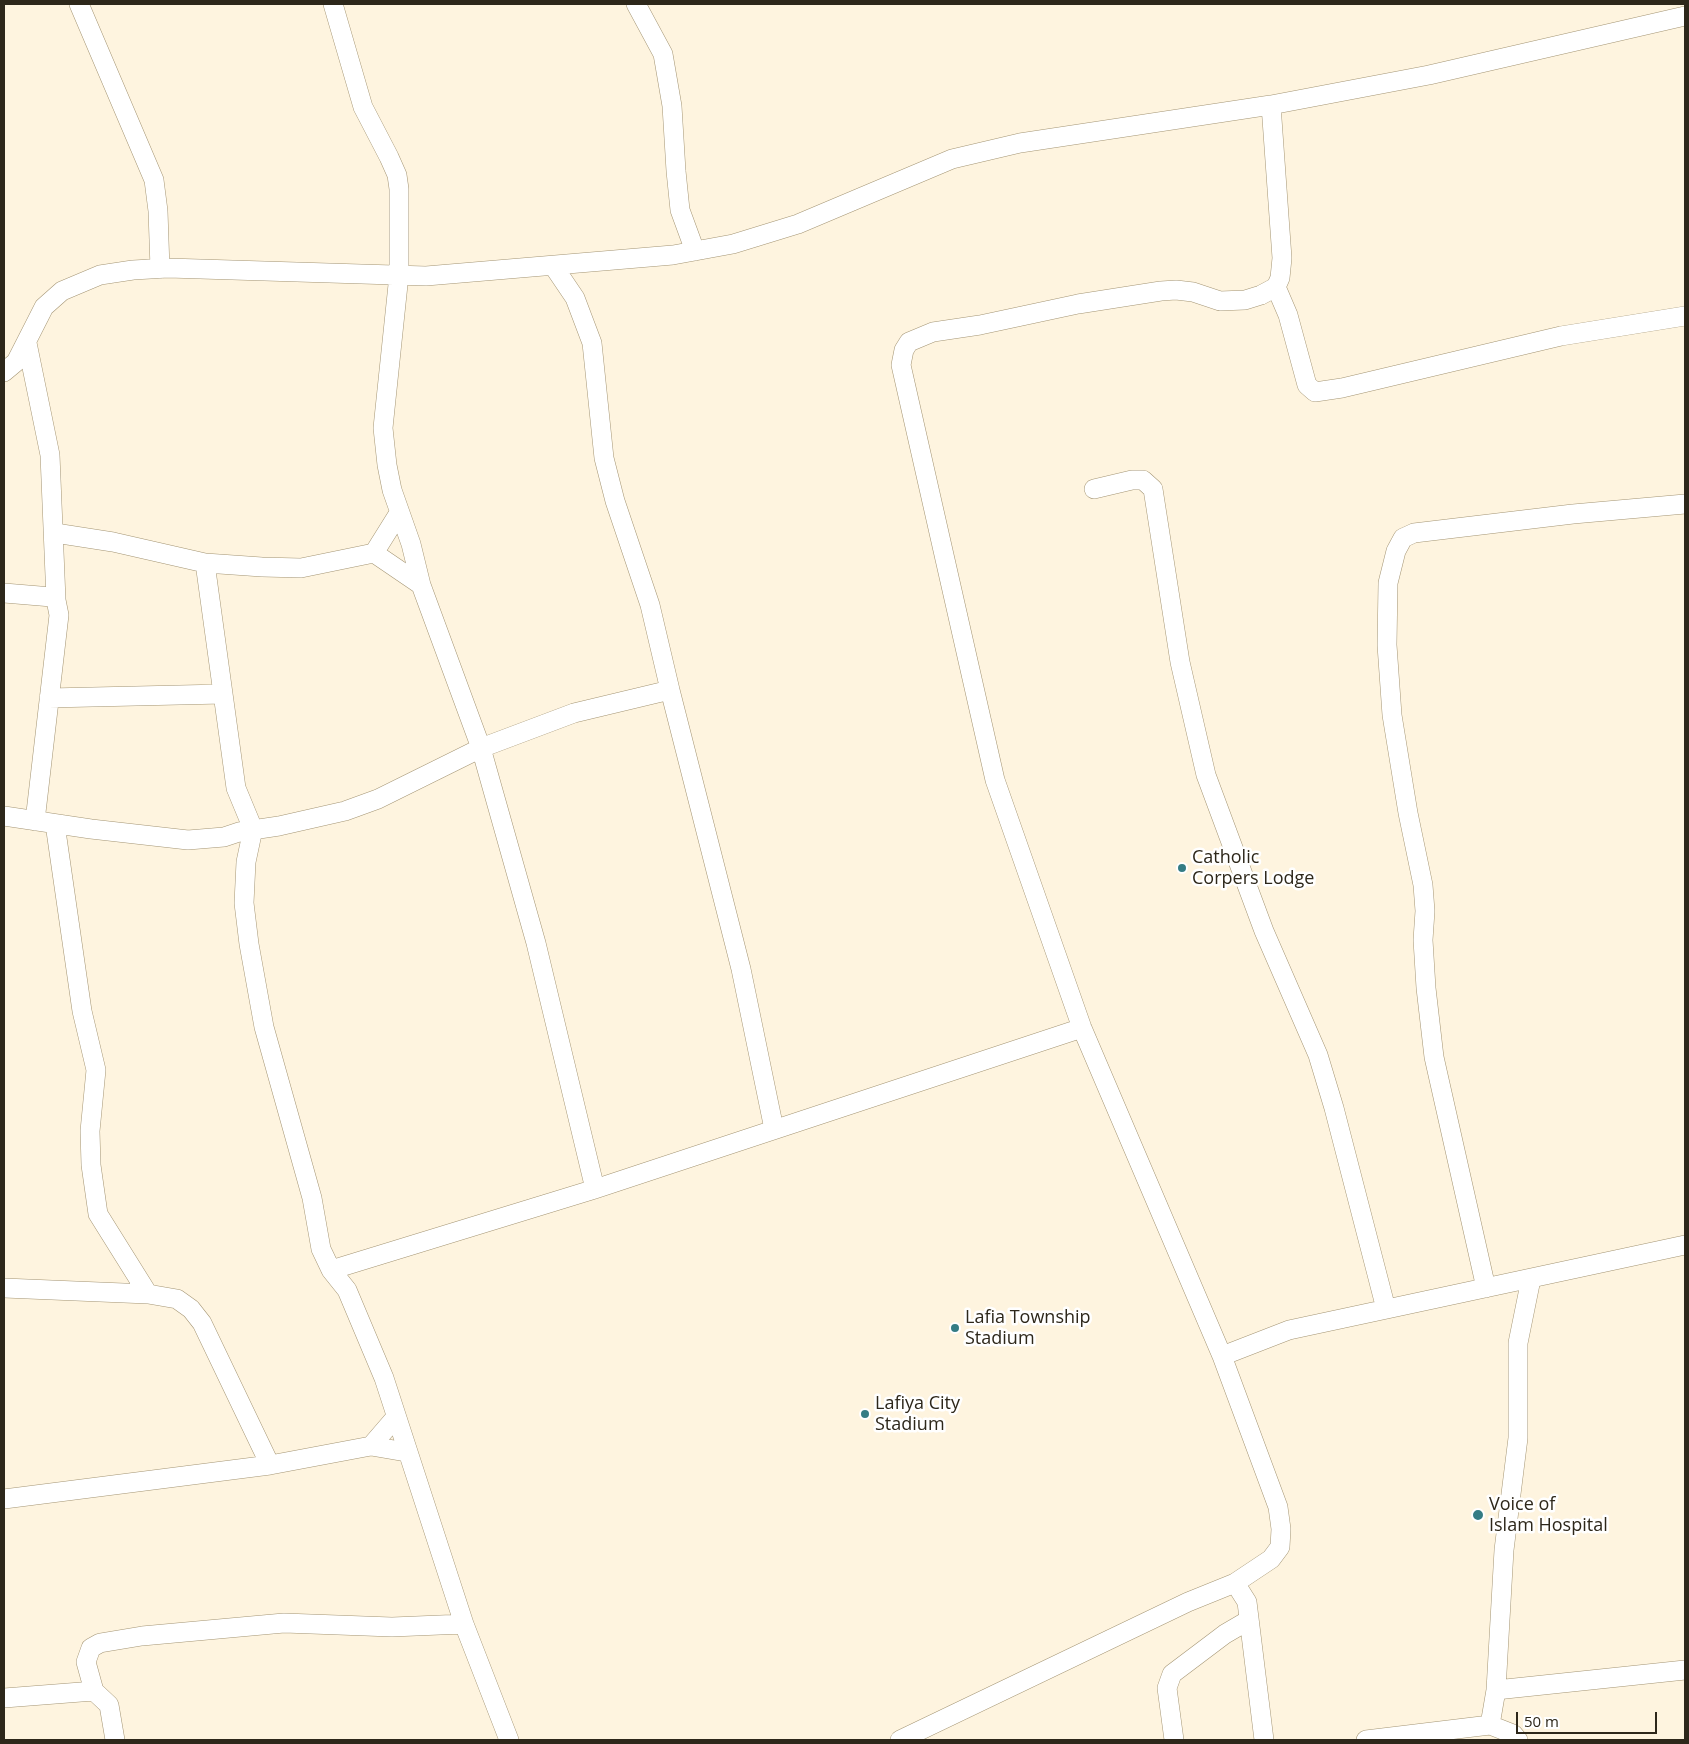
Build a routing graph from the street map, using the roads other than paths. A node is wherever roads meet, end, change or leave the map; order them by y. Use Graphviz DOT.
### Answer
graph roads {
  1 [pos="79,4"];
  2 [pos="333,4"];
  3 [pos="636,4"];
  4 [pos="1685,16"];
  5 [pos="1271,105"];
  6 [pos="695,251"];
  7 [pos="554,266"];
  8 [pos="160,269"];
  9 [pos="399,275"];
  10 [pos="1276,287"];
  11 [pos="1685,316"];
  12 [pos="27,343"];
  13 [pos="4,372"];
  14 [pos="1094,489"];
  15 [pos="1685,504"];
  16 [pos="399,513"];
  17 [pos="55,533"];
  18 [pos="374,553"];
  19 [pos="205,563"];
  20 [pos="421,586"];
  21 [pos="4,593"];
  22 [pos="56,600"];
  23 [pos="670,690"];
  24 [pos="224,694"];
  25 [pos="50,698"];
  26 [pos="481,748"];
  27 [pos="4,816"];
  28 [pos="35,820"];
  29 [pos="55,824"];
  30 [pos="253,829"];
  31 [pos="1082,1028"];
  32 [pos="774,1130"];
  33 [pos="595,1189"];
  34 [pos="1685,1245"];
  35 [pos="331,1270"];
  36 [pos="1531,1279"];
  37 [pos="4,1288"];
  38 [pos="1486,1288"];
  39 [pos="148,1294"];
  40 [pos="1386,1309"];
  41 [pos="1222,1356"];
  42 [pos="396,1417"];
  43 [pos="371,1446"];
  44 [pos="406,1452"];
  45 [pos="270,1465"];
  46 [pos="4,1498"];
  47 [pos="1235,1583"];
  48 [pos="1249,1620"];
  49 [pos="464,1624"];
  50 [pos="1685,1670"];
  51 [pos="1496,1690"];
  52 [pos="94,1691"];
  53 [pos="4,1698"];
  54 [pos="1490,1725"];
  55 [pos="115,1740"];
  56 [pos="509,1740"];
  57 [pos="900,1740"];
  58 [pos="1174,1740"];
  59 [pos="1264,1740"];
  60 [pos="1366,1740"];
  61 [pos="1518,1740"];
  1 -- 8 [label="street"];
  2 -- 9 [label="street"];
  3 -- 6 [label="street"];
  4 -- 5 [label="street"];
  5 -- 6 [label="street"];
  5 -- 10 [label="street"];
  6 -- 7 [label="street"];
  7 -- 9 [label="street"];
  7 -- 23 [label="street"];
  8 -- 9 [label="street"];
  8 -- 12 [label="street"];
  9 -- 16 [label="street"];
  10 -- 11 [label="street"];
  10 -- 31 [label="street"];
  12 -- 13 [label="street"];
  12 -- 17 [label="street"];
  14 -- 40 [label="street"];
  15 -- 38 [label="street"];
  16 -- 18 [label="street"];
  16 -- 20 [label="street"];
  17 -- 19 [label="street"];
  17 -- 22 [label="street"];
  18 -- 19 [label="street"];
  18 -- 20 [label="street"];
  19 -- 24 [label="street"];
  20 -- 26 [label="street"];
  21 -- 22 [label="street"];
  22 -- 25 [label="street"];
  23 -- 26 [label="street"];
  23 -- 32 [label="street"];
  24 -- 25 [label="street"];
  24 -- 30 [label="street"];
  25 -- 28 [label="street"];
  26 -- 30 [label="street"];
  26 -- 33 [label="street"];
  27 -- 28 [label="street"];
  28 -- 29 [label="street"];
  29 -- 30 [label="street"];
  29 -- 39 [label="street"];
  30 -- 35 [label="street"];
  31 -- 32 [label="street"];
  31 -- 41 [label="street"];
  32 -- 33 [label="street"];
  33 -- 35 [label="street"];
  34 -- 36 [label="street"];
  35 -- 42 [label="street"];
  36 -- 38 [label="street"];
  36 -- 51 [label="street"];
  37 -- 39 [label="street"];
  38 -- 40 [label="street"];
  39 -- 45 [label="street"];
  40 -- 41 [label="street"];
  41 -- 47 [label="street"];
  42 -- 43 [label="street"];
  42 -- 44 [label="street"];
  43 -- 44 [label="street"];
  43 -- 45 [label="street"];
  44 -- 49 [label="street"];
  45 -- 46 [label="street"];
  47 -- 48 [label="street"];
  47 -- 57 [label="street"];
  48 -- 58 [label="street"];
  48 -- 59 [label="street"];
  49 -- 52 [label="street"];
  49 -- 56 [label="street"];
  50 -- 51 [label="street"];
  51 -- 54 [label="street"];
  52 -- 53 [label="street"];
  52 -- 55 [label="street"];
  54 -- 60 [label="street"];
  54 -- 61 [label="street"];
}
